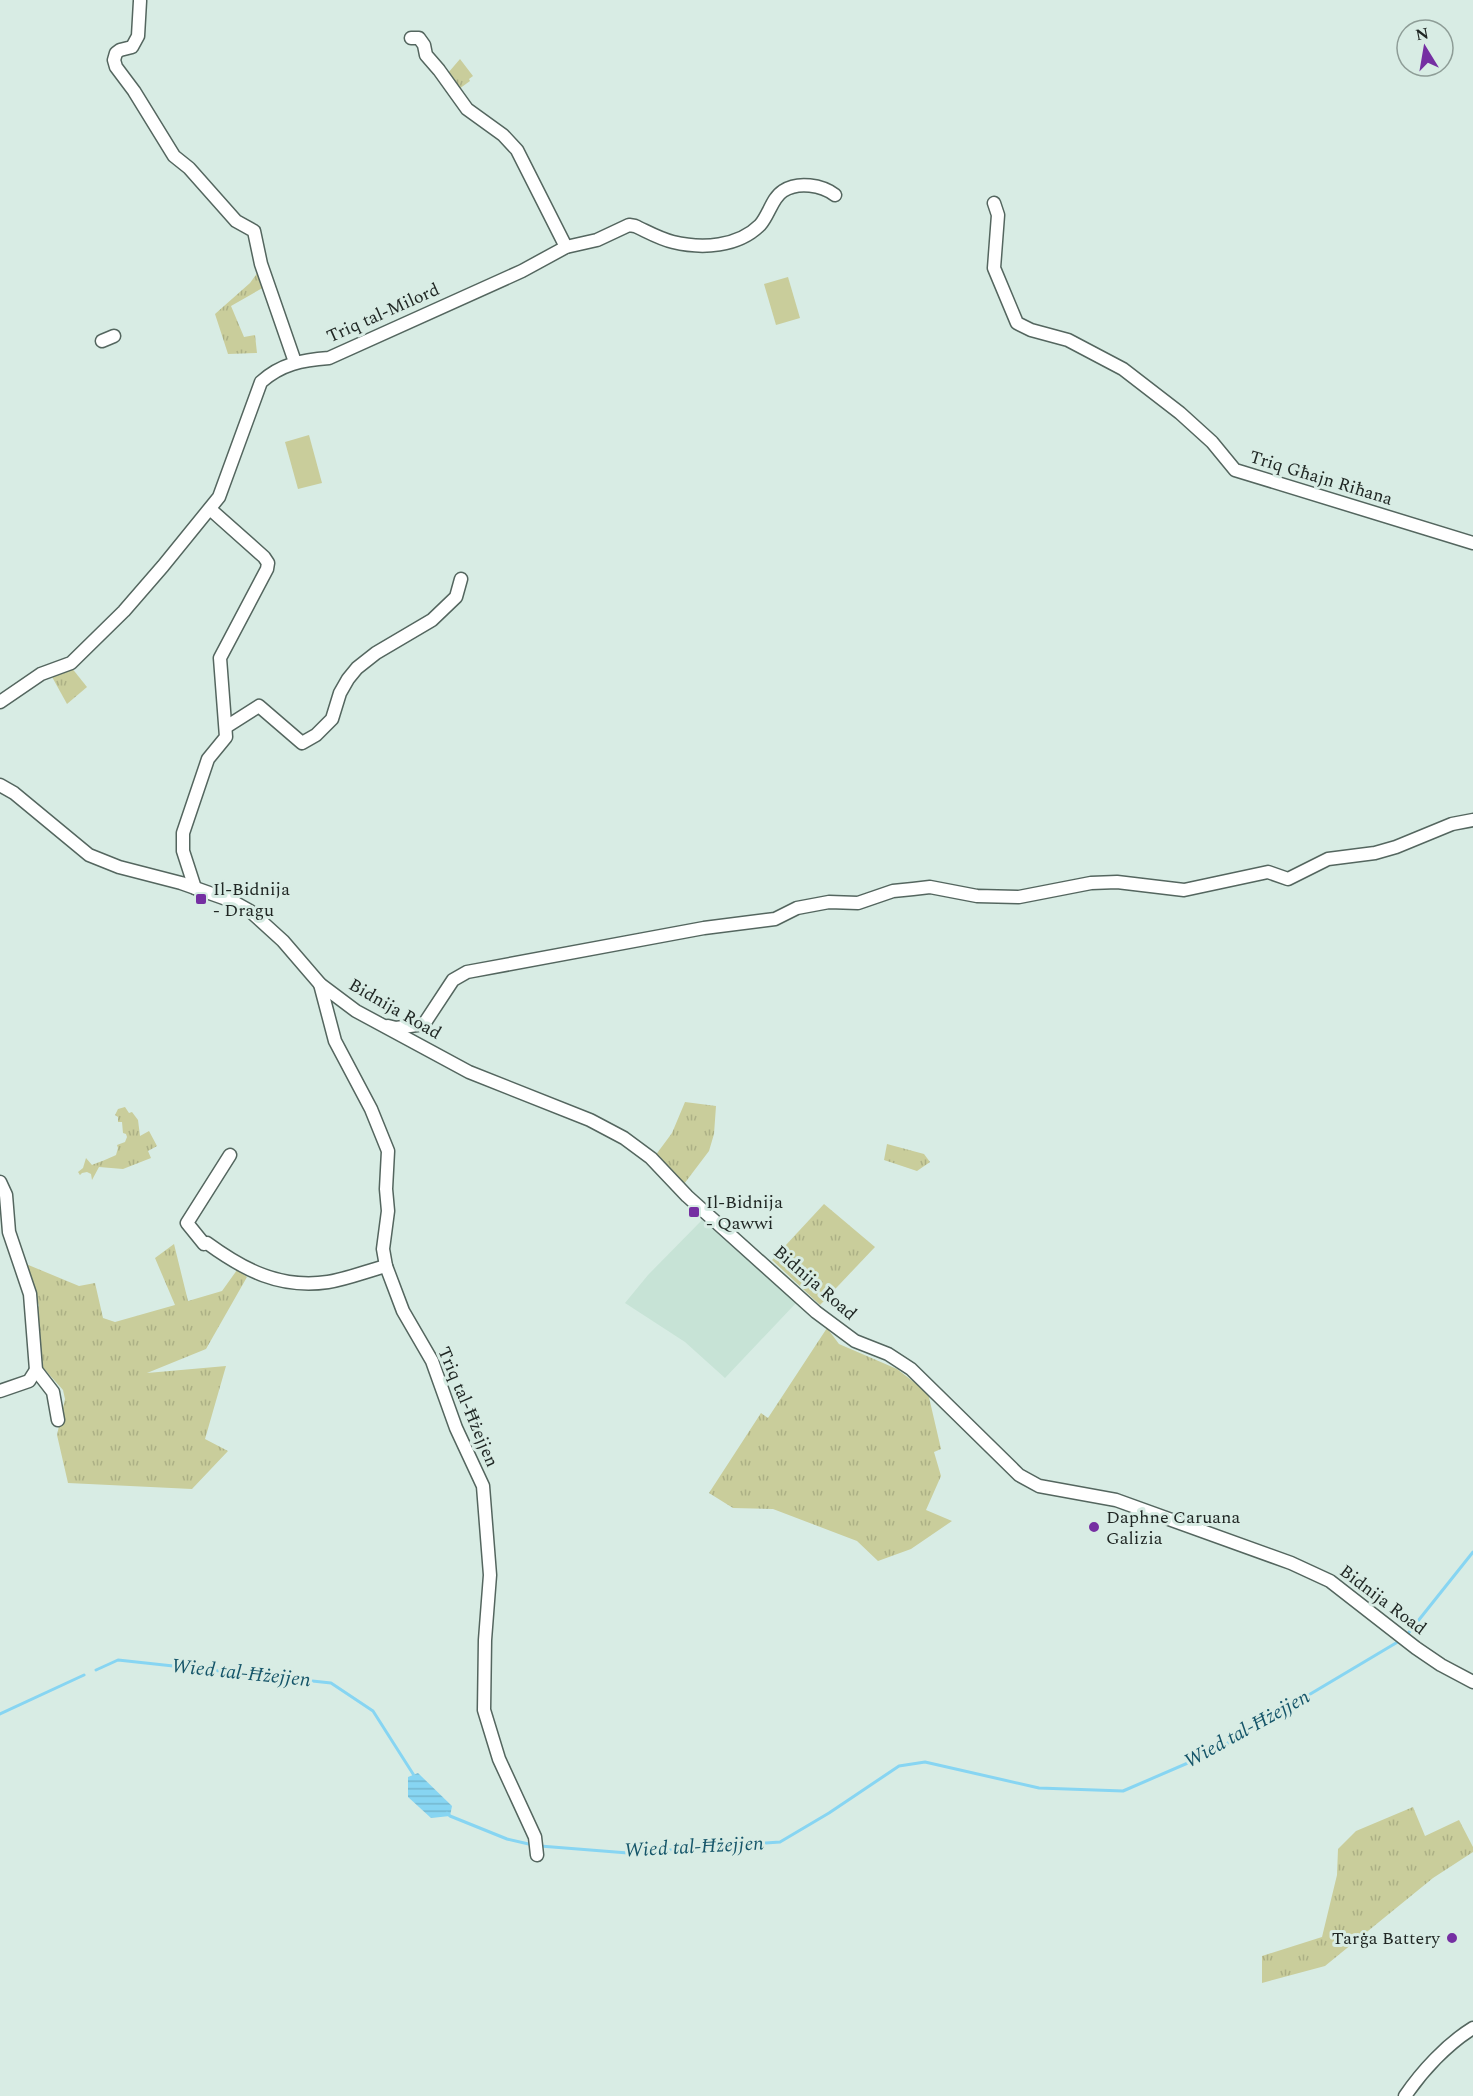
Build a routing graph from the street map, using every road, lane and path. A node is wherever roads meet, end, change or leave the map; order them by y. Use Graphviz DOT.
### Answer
graph roads {
  1 [pos="140,1"];
  2 [pos="411,38"];
  3 [pos="835,195"];
  4 [pos="994,202"];
  5 [pos="566,247"];
  6 [pos="295,362"];
  7 [pos="210,509"];
  8 [pos="1473,543"];
  9 [pos="461,579"];
  10 [pos="0,702"];
  11 [pos="226,728"];
  12 [pos="0,785"];
  13 [pos="1473,820"];
  14 [pos="195,888"];
  15 [pos="320,984"];
  16 [pos="381,1025"];
  17 [pos="230,1155"];
  18 [pos="0,1182"];
  19 [pos="386,1266"];
  20 [pos="36,1370"];
  21 [pos="0,1391"];
  22 [pos="58,1420"];
  23 [pos="1473,1682"];
  24 [pos="537,1855"];
  25 [pos="1473,2028"];
  26 [pos="1405,2096"];
  1 -- 6 [label="street"];
  2 -- 5 [label="street"];
  3 -- 5 [label="street, Triq tal-Milord"];
  4 -- 8 [label="street, Triq Għajn Riħana"];
  5 -- 6 [label="street, Triq tal-Milord"];
  6 -- 7 [label="street, Triq tal-Milord"];
  7 -- 10 [label="street, Triq tal-Milord"];
  7 -- 11 [label="street"];
  9 -- 11 [label="street"];
  11 -- 14 [label="street"];
  12 -- 14 [label="street, Bidnija Road"];
  13 -- 16 [label="street"];
  14 -- 15 [label="street, Bidnija Road"];
  15 -- 16 [label="street, Bidnija Road"];
  15 -- 19 [label="street, Triq tal-Ħżejjen"];
  16 -- 23 [label="street, Bidnija Road"];
  17 -- 19 [label="street"];
  18 -- 20 [label="street"];
  19 -- 24 [label="street, Triq tal-Ħżejjen"];
  20 -- 21 [label="street"];
  20 -- 22 [label="street"];
  25 -- 26 [label="street"];
}
